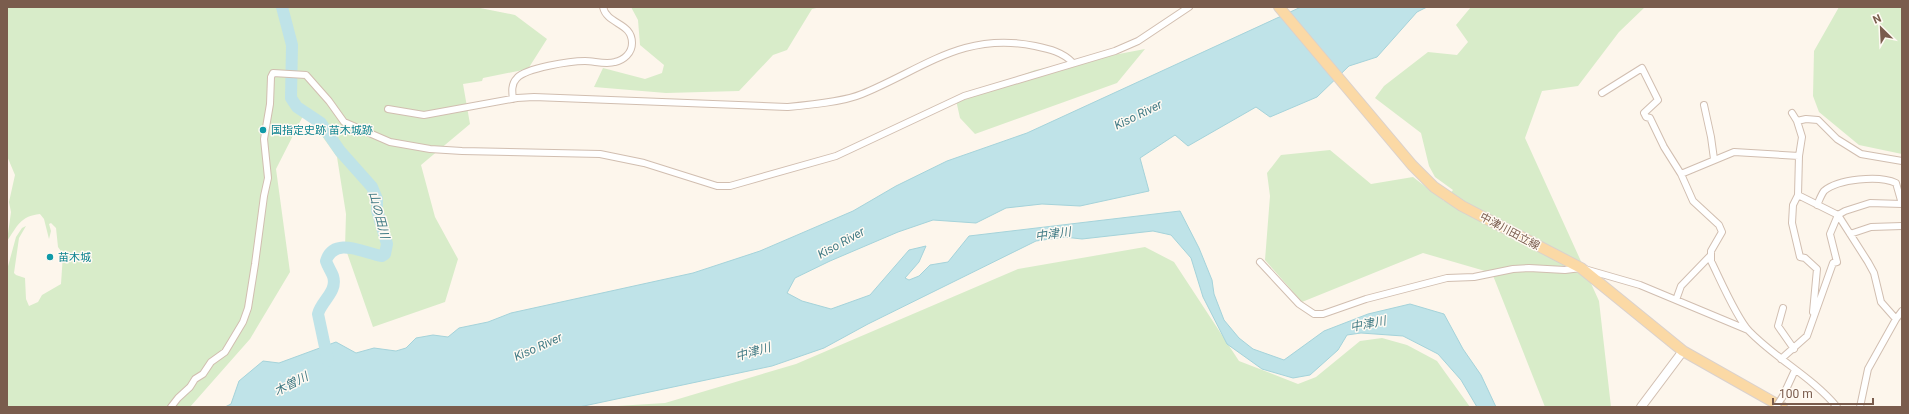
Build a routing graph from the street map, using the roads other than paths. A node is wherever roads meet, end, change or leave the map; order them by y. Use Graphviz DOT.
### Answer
graph roads {
  1 [pos="604,7"];
  2 [pos="1189,7"];
  3 [pos="1279,7"];
  4 [pos="1073,63"];
  5 [pos="1602,93"];
  6 [pos="513,99"];
  7 [pos="1704,105"];
  8 [pos="388,109"];
  9 [pos="1792,113"];
  10 [pos="1797,121"];
  11 [pos="1799,156"];
  12 [pos="1714,159"];
  13 [pos="1902,161"];
  14 [pos="1680,174"];
  15 [pos="1798,195"];
  16 [pos="1817,205"];
  17 [pos="1838,215"];
  18 [pos="1902,226"];
  19 [pos="1850,234"];
  20 [pos="1710,256"];
  21 [pos="1260,262"];
  22 [pos="1581,268"];
  23 [pos="1676,300"];
  24 [pos="1782,308"];
  25 [pos="1902,311"];
  26 [pos="1814,318"];
  27 [pos="1896,319"];
  28 [pos="1748,330"];
  29 [pos="1794,349"];
  30 [pos="1683,351"];
  31 [pos="1781,359"];
  32 [pos="1795,370"];
  33 [pos="171,407"];
  34 [pos="1641,407"];
  35 [pos="1776,407"];
  36 [pos="1782,407"];
  37 [pos="1837,407"];
  38 [pos="1860,407"];
  1 -- 6 [label="street"];
  2 -- 4 [label="street"];
  3 -- 22 [label="main road, 中津川田立線"];
  4 -- 6 [label="street"];
  4 -- 33 [label="street"];
  5 -- 14 [label="street"];
  6 -- 8 [label="street"];
  7 -- 12 [label="street"];
  9 -- 10 [label="street"];
  10 -- 11 [label="street"];
  10 -- 13 [label="street"];
  11 -- 12 [label="street"];
  11 -- 15 [label="street"];
  12 -- 14 [label="street"];
  14 -- 20 [label="street"];
  15 -- 16 [label="street"];
  15 -- 26 [label="street"];
  16 -- 17 [label="street"];
  16 -- 17 [label="street"];
  17 -- 19 [label="street"];
  17 -- 26 [label="street"];
  18 -- 19 [label="street"];
  19 -- 27 [label="street"];
  20 -- 23 [label="street"];
  20 -- 28 [label="street"];
  21 -- 22 [label="street"];
  22 -- 23 [label="street"];
  22 -- 30 [label="main road, 中津川田立線"];
  23 -- 28 [label="street"];
  24 -- 29 [label="street"];
  25 -- 27 [label="street"];
  26 -- 29 [label="street"];
  27 -- 38 [label="street"];
  28 -- 31 [label="street"];
  29 -- 31 [label="street"];
  30 -- 34 [label="street"];
  30 -- 36 [label="main road, 中津川田立線"];
  31 -- 32 [label="street"];
  32 -- 35 [label="street, bridge"];
  32 -- 37 [label="street"];
}
